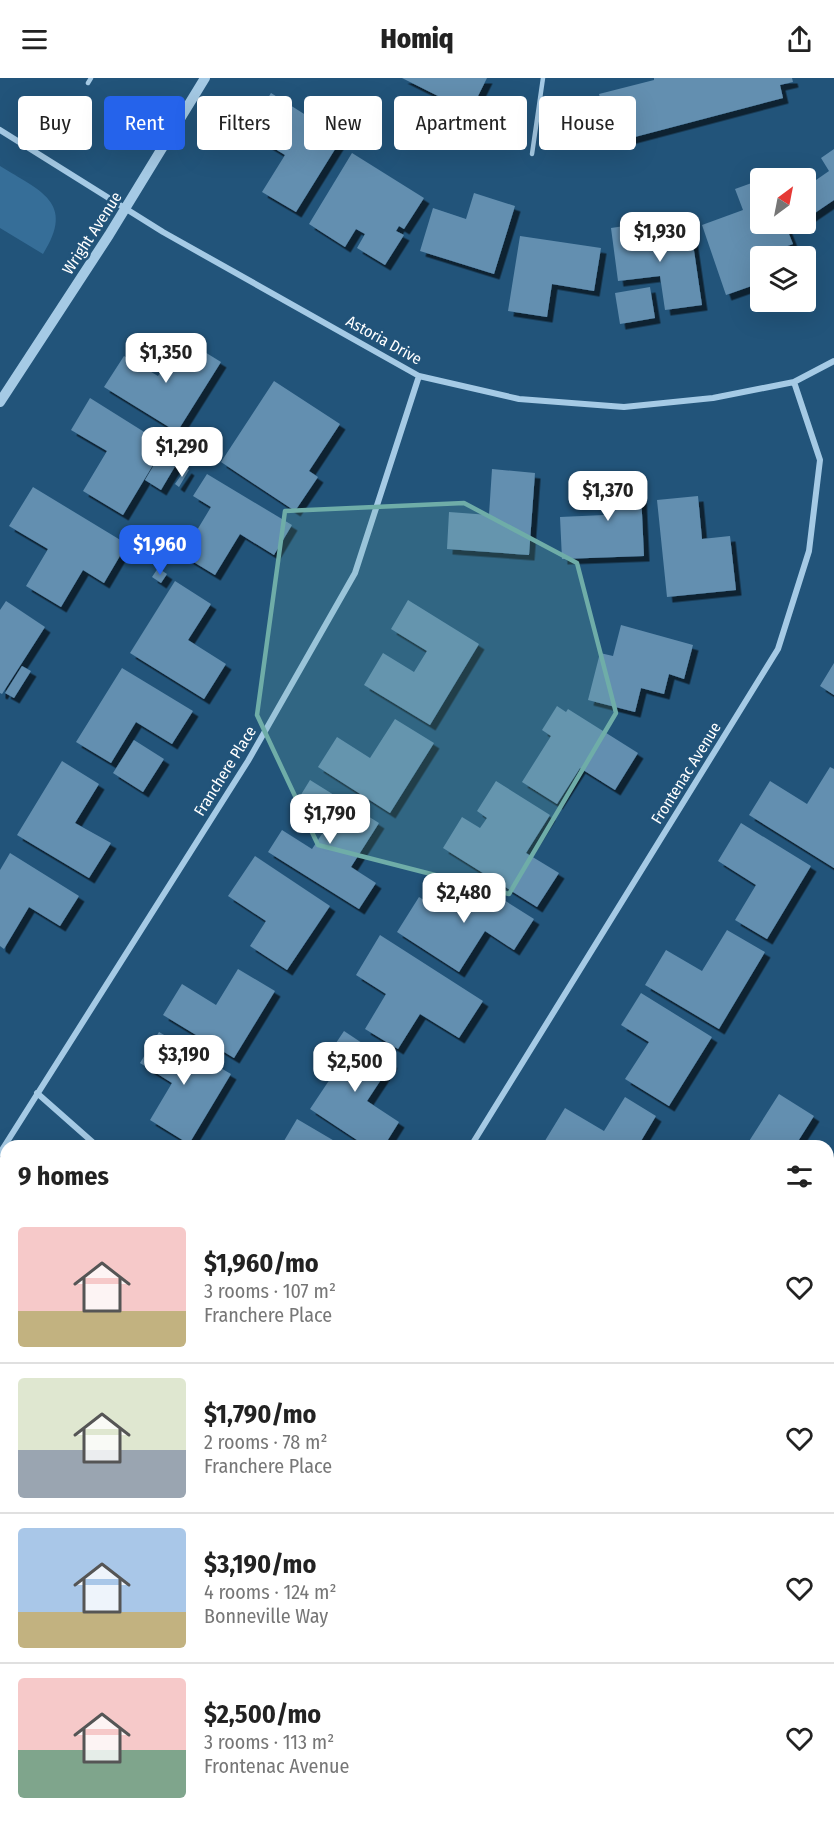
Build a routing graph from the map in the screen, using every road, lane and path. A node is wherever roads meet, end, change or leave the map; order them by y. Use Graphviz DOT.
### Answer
graph roads {
  1 [pos="205,78"];
  2 [pos="543,78"];
  3 [pos="0,130"];
  4 [pos="532,154"];
  5 [pos="126,209"];
  6 [pos="834,361"];
  7 [pos="419,376"];
  8 [pos="794,382"];
  9 [pos="0,402"];
  10 [pos="37,1093"];
  11 [pos="8,1140"];
  12 [pos="90,1140"];
  13 [pos="475,1140"];
  1 -- 5 [label="street, Wright Avenue"];
  2 -- 4 [label="lane"];
  3 -- 5 [label="street, Astoria Drive"];
  5 -- 7 [label="street, Astoria Drive"];
  5 -- 9 [label="street, Wright Avenue"];
  6 -- 8 [label="street, Astoria Drive"];
  7 -- 8 [label="street, Astoria Drive"];
  7 -- 10 [label="street, Franchere Place"];
  8 -- 13 [label="street, Frontenac Avenue"];
  10 -- 11 [label="street, Franchere Place"];
  10 -- 12 [label="street"];
}
